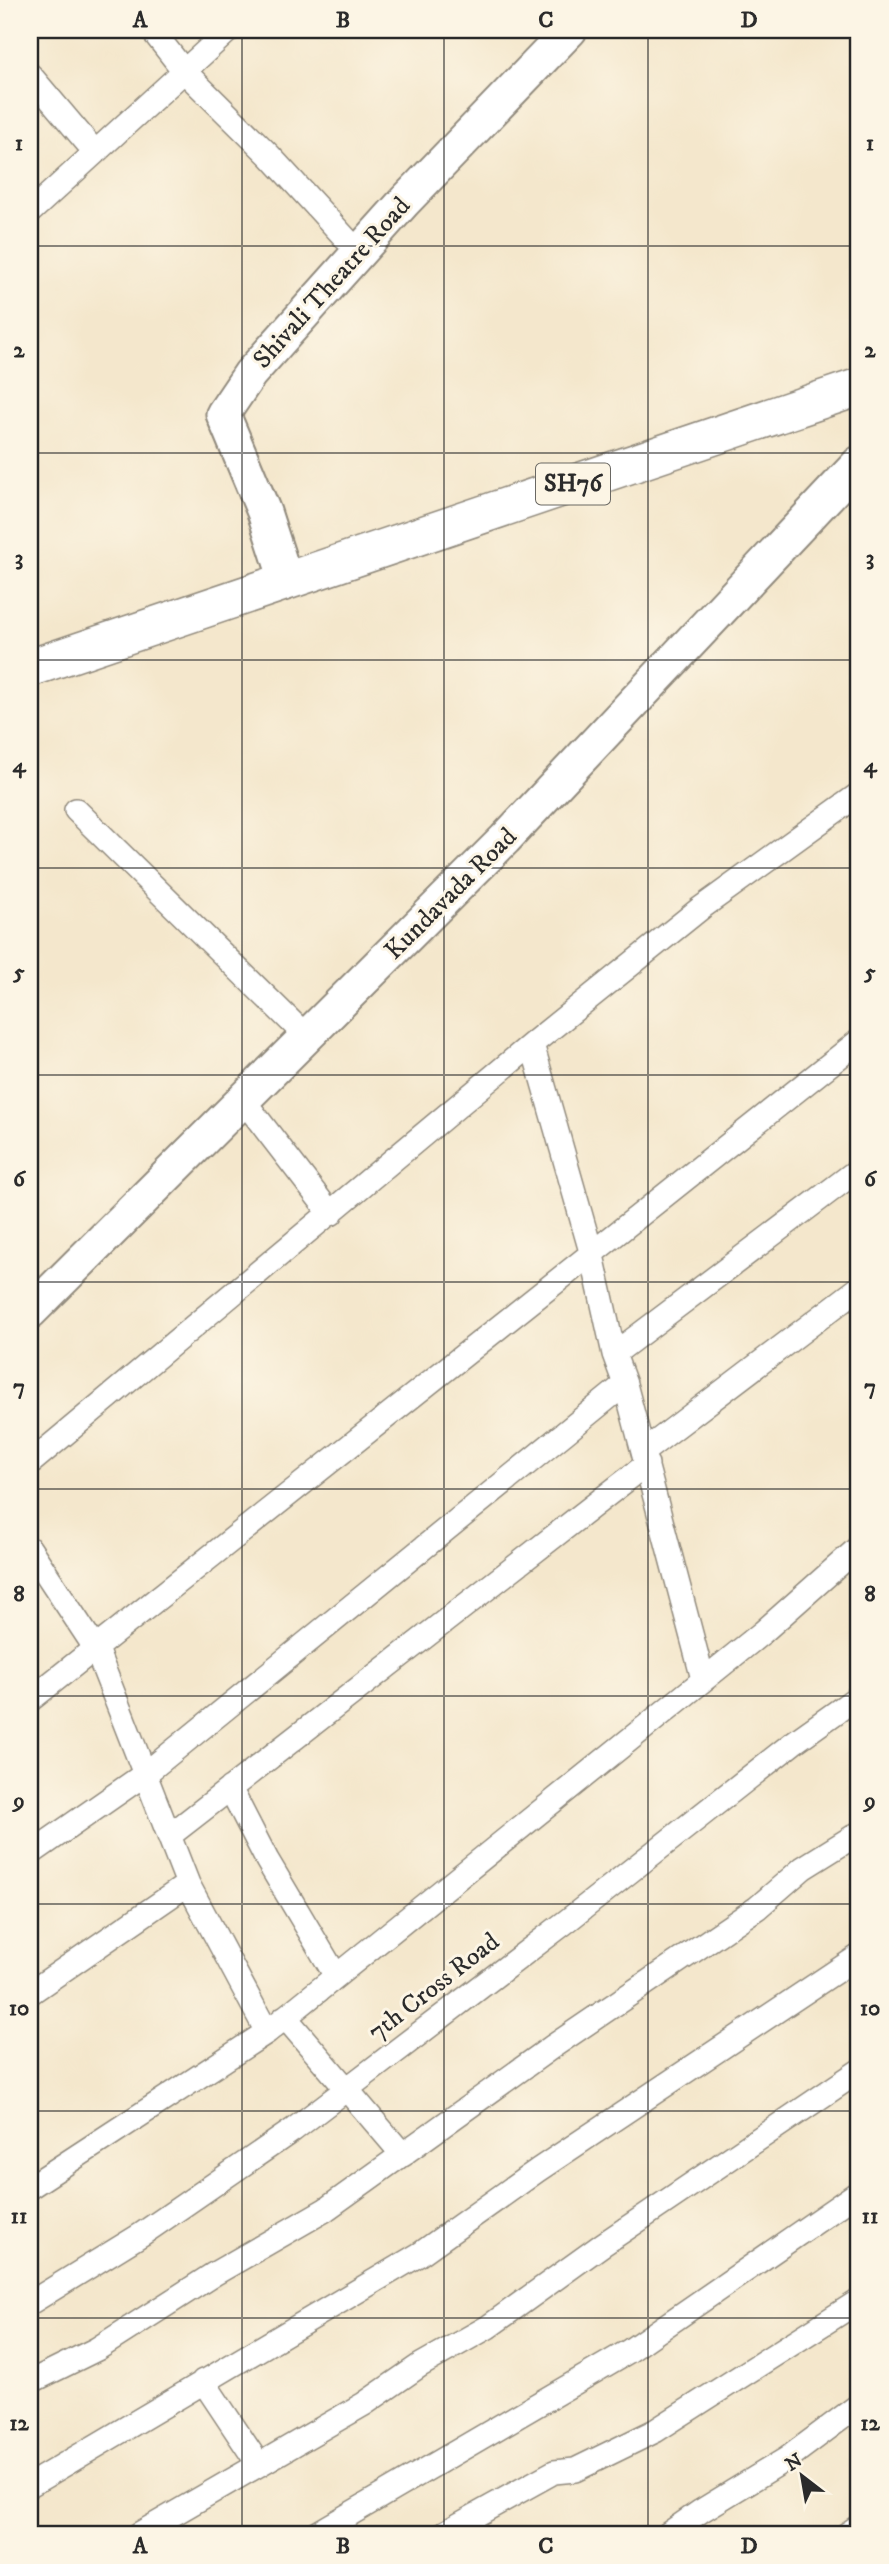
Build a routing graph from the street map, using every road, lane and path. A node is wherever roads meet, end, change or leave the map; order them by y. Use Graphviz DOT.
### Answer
graph roads {
  1 [pos="152,30"];
  2 [pos="229,30"];
  3 [pos="559,33"];
  4 [pos="184,71"];
  5 [pos="30,75"];
  6 [pos="95,152"];
  7 [pos="30,212"];
  8 [pos="359,253"];
  9 [pos="859,387"];
  10 [pos="859,463"];
  11 [pos="286,580"];
  12 [pos="30,668"];
  13 [pos="859,794"];
  14 [pos="76,810"];
  15 [pos="308,1038"];
  16 [pos="859,1041"];
  17 [pos="532,1044"];
  18 [pos="244,1101"];
  19 [pos="859,1169"];
  20 [pos="331,1214"];
  21 [pos="592,1255"];
  22 [pos="859,1288"];
  23 [pos="30,1312"];
  24 [pos="614,1354"];
  25 [pos="625,1384"];
  26 [pos="645,1458"];
  27 [pos="30,1463"];
  28 [pos="859,1547"];
  29 [pos="30,1549"];
  30 [pos="96,1650"];
  31 [pos="703,1679"];
  32 [pos="859,1696"];
  33 [pos="30,1700"];
  34 [pos="145,1774"];
  35 [pos="230,1788"];
  36 [pos="859,1833"];
  37 [pos="169,1836"];
  38 [pos="30,1854"];
  39 [pos="188,1884"];
  40 [pos="859,1956"];
  41 [pos="336,1976"];
  42 [pos="30,1993"];
  43 [pos="285,2017"];
  44 [pos="267,2032"];
  45 [pos="859,2071"];
  46 [pos="345,2091"];
  47 [pos="403,2155"];
  48 [pos="30,2187"];
  49 [pos="859,2192"];
  50 [pos="859,2301"];
  51 [pos="30,2303"];
  52 [pos="203,2381"];
  53 [pos="30,2382"];
  54 [pos="859,2405"];
  55 [pos="259,2465"];
  56 [pos="30,2485"];
  57 [pos="859,2526"];
  58 [pos="139,2534"];
  59 [pos="316,2534"];
  60 [pos="442,2534"];
  61 [pos="668,2534"];
  62 [pos="847,2534"];
  1 -- 4 [label="street"];
  2 -- 4 [label="street"];
  3 -- 8 [label="street, Shivali Theatre Road"];
  4 -- 6 [label="street"];
  4 -- 8 [label="street"];
  5 -- 6 [label="street"];
  6 -- 7 [label="street"];
  8 -- 11 [label="street, Shivali Theatre Road"];
  9 -- 11 [label="main road, SH76"];
  10 -- 15 [label="street, Kundavada Road"];
  11 -- 12 [label="main road, SH76"];
  13 -- 17 [label="street"];
  14 -- 15 [label="street"];
  15 -- 18 [label="street, Kundavada Road"];
  16 -- 21 [label="street"];
  17 -- 20 [label="street"];
  17 -- 21 [label="street"];
  18 -- 20 [label="street"];
  18 -- 23 [label="street, Kundavada Road"];
  19 -- 24 [label="street"];
  20 -- 27 [label="street"];
  21 -- 24 [label="street"];
  21 -- 30 [label="street"];
  22 -- 26 [label="street"];
  24 -- 25 [label="street"];
  25 -- 26 [label="street"];
  25 -- 34 [label="street"];
  26 -- 31 [label="street"];
  26 -- 35 [label="street"];
  28 -- 31 [label="street"];
  29 -- 30 [label="street"];
  30 -- 33 [label="street"];
  30 -- 34 [label="street"];
  31 -- 41 [label="street"];
  32 -- 46 [label="street, 7th Cross Road"];
  34 -- 37 [label="street"];
  34 -- 38 [label="street"];
  35 -- 37 [label="street"];
  35 -- 41 [label="street"];
  36 -- 47 [label="street"];
  37 -- 39 [label="street"];
  39 -- 42 [label="street"];
  39 -- 44 [label="street"];
  40 -- 52 [label="street"];
  41 -- 43 [label="street"];
  43 -- 44 [label="street"];
  43 -- 46 [label="street"];
  44 -- 48 [label="street"];
  45 -- 55 [label="street"];
  46 -- 47 [label="street"];
  46 -- 51 [label="street, 7th Cross Road"];
  47 -- 53 [label="street"];
  49 -- 59 [label="street"];
  50 -- 60 [label="street"];
  52 -- 55 [label="street"];
  52 -- 56 [label="street"];
  54 -- 61 [label="street"];
  55 -- 58 [label="street"];
  57 -- 62 [label="street"];
}
